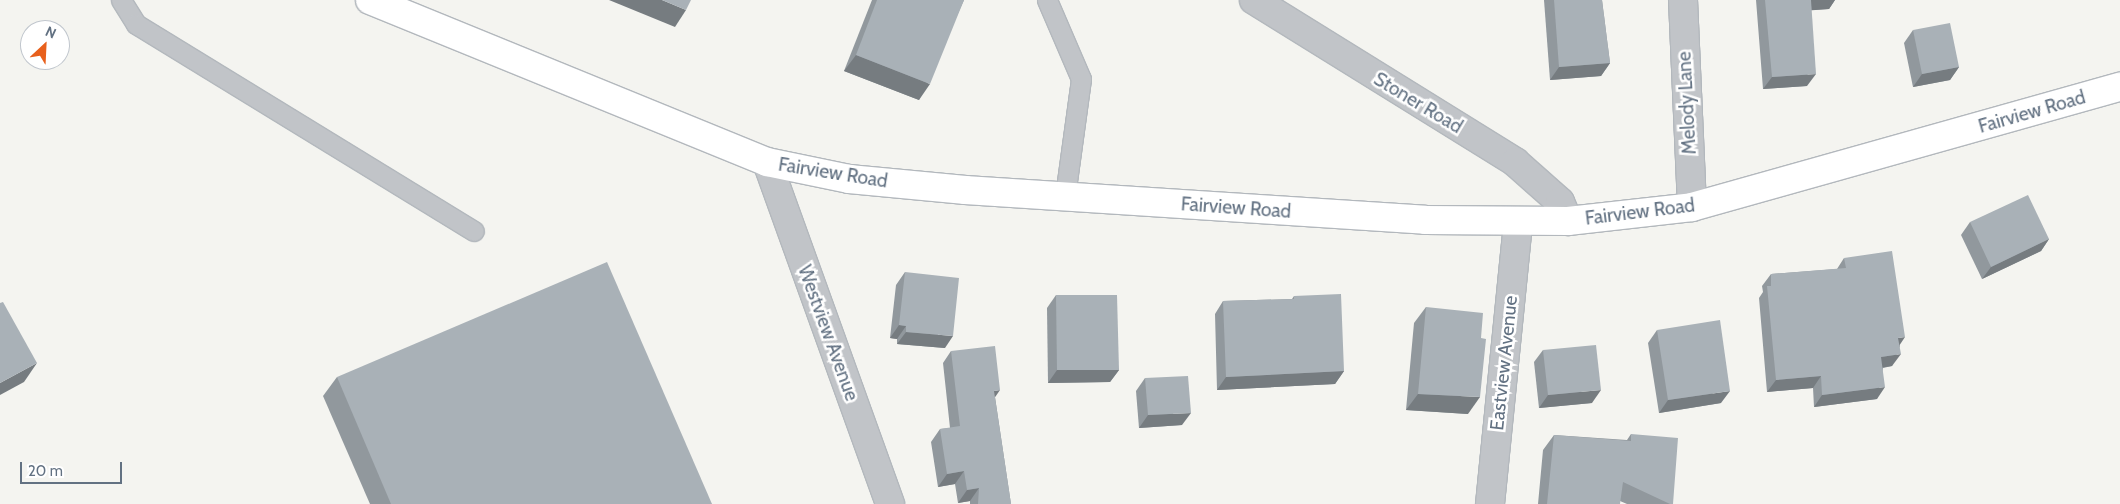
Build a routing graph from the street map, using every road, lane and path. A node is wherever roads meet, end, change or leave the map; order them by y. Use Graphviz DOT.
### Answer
graph roads {
  1 [pos="121,0"];
  2 [pos="370,0"];
  3 [pos="1047,0"];
  4 [pos="1254,0"];
  5 [pos="1683,0"];
  6 [pos="2120,87"];
  7 [pos="767,162"];
  8 [pos="1065,196"];
  9 [pos="1692,207"];
  10 [pos="1518,221"];
  11 [pos="1568,221"];
  12 [pos="474,231"];
  13 [pos="890,504"];
  14 [pos="1490,504"];
  1 -- 12 [label="lane"];
  2 -- 7 [label="main road, Fairview Road"];
  3 -- 8 [label="lane"];
  4 -- 11 [label="street, Stoner Road"];
  5 -- 9 [label="street, Melody Lane"];
  6 -- 9 [label="main road, Fairview Road"];
  7 -- 8 [label="main road, Fairview Road"];
  7 -- 13 [label="street, Westview Avenue"];
  8 -- 10 [label="main road, Fairview Road"];
  9 -- 11 [label="main road, Fairview Road"];
  10 -- 11 [label="main road, Fairview Road"];
  10 -- 14 [label="street, Eastview Avenue"];
}
